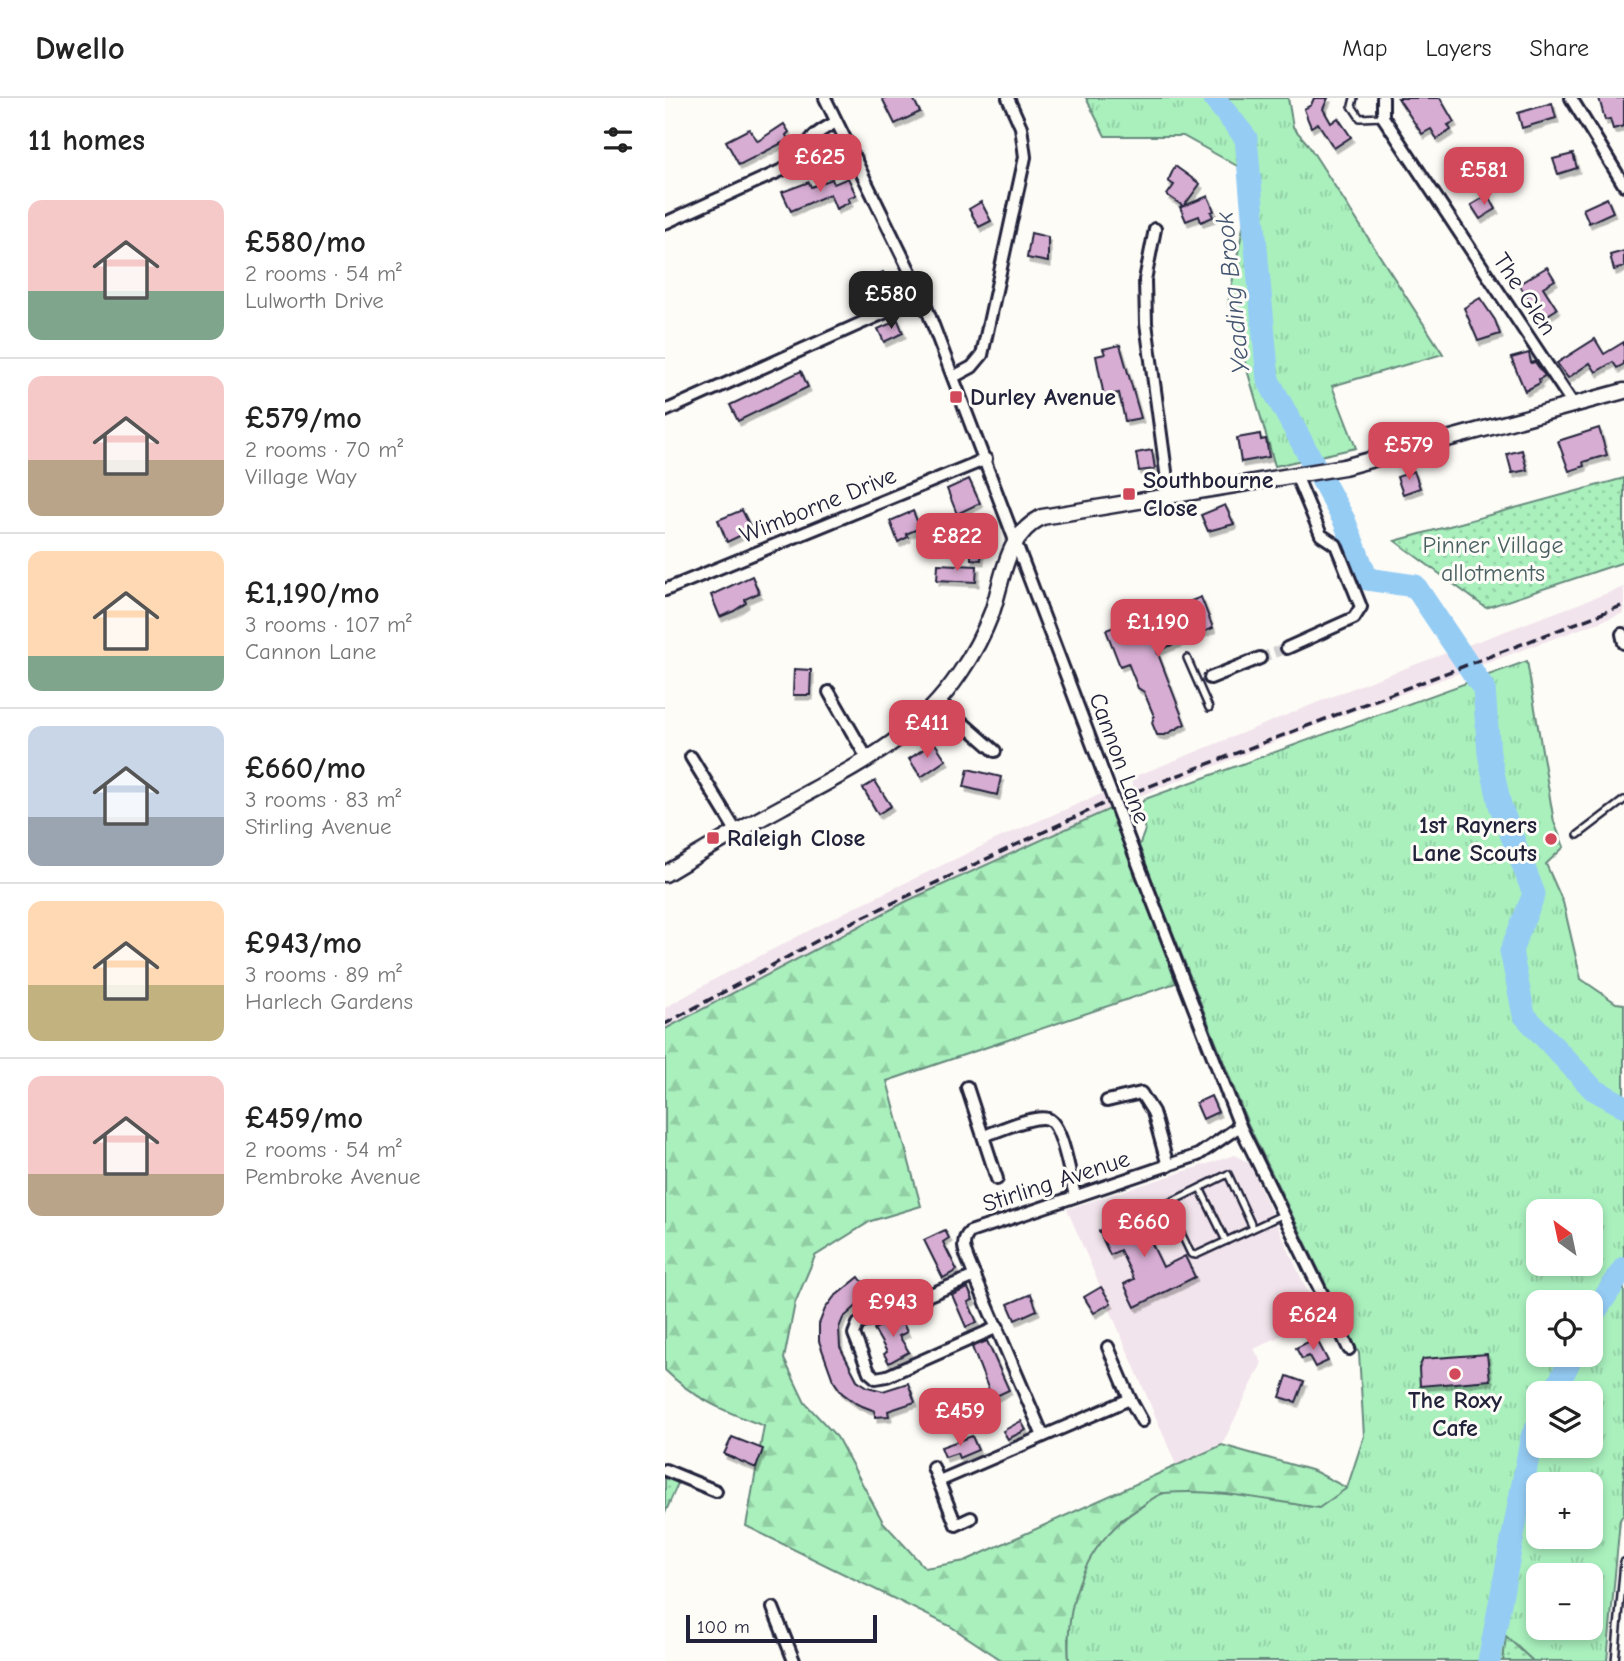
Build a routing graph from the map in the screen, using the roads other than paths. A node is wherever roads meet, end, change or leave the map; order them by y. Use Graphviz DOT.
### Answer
graph roads {
  1 [pos="825,98"];
  2 [pos="1008,98"];
  3 [pos="1354,98"];
  4 [pos="1383,98"];
  5 [pos="1571,98"];
  6 [pos="1383,117"];
  7 [pos="837,122"];
  8 [pos="856,159"];
  9 [pos="802,161"];
  10 [pos="1624,185"];
  11 [pos="665,223"];
  12 [pos="1155,229"];
  13 [pos="922,296"];
  14 [pos="955,376"];
  15 [pos="1624,391"];
  16 [pos="1573,404"];
  17 [pos="665,411"];
  18 [pos="986,459"];
  19 [pos="1311,473"];
  20 [pos="1169,494"];
  21 [pos="1014,543"];
  22 [pos="665,590"];
  23 [pos="1287,648"];
  24 [pos="1187,657"];
  25 [pos="1260,659"];
  26 [pos="1210,678"];
  27 [pos="1198,683"];
  28 [pos="829,692"];
  29 [pos="939,702"];
  30 [pos="1209,708"];
  31 [pos="995,751"];
  32 [pos="691,757"];
  33 [pos="868,760"];
  34 [pos="1624,800"];
  35 [pos="736,831"];
  36 [pos="1578,835"];
  37 [pos="665,874"];
  38 [pos="967,1087"];
  39 [pos="1107,1101"];
  40 [pos="1240,1126"];
  41 [pos="984,1136"];
  42 [pos="1168,1166"];
  43 [pos="997,1179"];
  44 [pos="1200,1188"];
  45 [pos="1076,1196"];
  46 [pos="1282,1215"];
  47 [pos="1253,1228"];
  48 [pos="1226,1241"];
  49 [pos="975,1276"];
  50 [pos="998,1327"];
  51 [pos="1108,1347"];
  52 [pos="1349,1349"];
  53 [pos="1130,1399"];
  54 [pos="1142,1421"];
  55 [pos="1043,1436"];
  56 [pos="933,1467"];
  57 [pos="665,1470"];
  58 [pos="939,1481"];
  59 [pos="716,1490"];
  60 [pos="971,1518"];
  61 [pos="1624,1562"];
  62 [pos="773,1608"];
  63 [pos="794,1661"];
  64 [pos="1615,1661"];
  1 -- 7 [label="street, Cannon Lane"];
  2 -- 14 [label="street"];
  3 -- 6 [label="lane"];
  4 -- 6 [label="street"];
  5 -- 10 [label="street"];
  6 -- 16 [label="street, The Glen"];
  7 -- 8 [label="street, Cannon Lane"];
  7 -- 9 [label="street"];
  8 -- 9 [label="street"];
  8 -- 13 [label="street, Cannon Lane"];
  9 -- 11 [label="street"];
  12 -- 20 [label="street"];
  13 -- 14 [label="street, Cannon Lane"];
  13 -- 17 [label="street"];
  14 -- 18 [label="street, Cannon Lane"];
  15 -- 16 [label="street"];
  16 -- 19 [label="street"];
  18 -- 21 [label="street, Cannon Lane"];
  18 -- 22 [label="street, Wimborne Drive"];
  19 -- 20 [label="street"];
  19 -- 23 [label="street"];
  20 -- 21 [label="street"];
  21 -- 29 [label="street"];
  21 -- 40 [label="street, Cannon Lane, bridge"];
  24 -- 27 [label="lane"];
  25 -- 26 [label="street"];
  26 -- 27 [label="lane"];
  27 -- 30 [label="lane"];
  28 -- 33 [label="street"];
  29 -- 31 [label="street"];
  29 -- 33 [label="street"];
  32 -- 35 [label="street"];
  33 -- 35 [label="street"];
  34 -- 36 [label="lane"];
  35 -- 37 [label="street"];
  38 -- 41 [label="street"];
  39 -- 42 [label="street"];
  40 -- 42 [label="street, Stirling Avenue"];
  40 -- 46 [label="street, Cannon Lane"];
  41 -- 43 [label="street"];
  41 -- 45 [label="street"];
  42 -- 45 [label="street, Stirling Avenue"];
  44 -- 47 [label="lane"];
  44 -- 48 [label="lane"];
  44 -- 48 [label="lane"];
  45 -- 49 [label="street, Stirling Avenue"];
  46 -- 47 [label="lane"];
  46 -- 52 [label="street, Cannon Lane"];
  47 -- 48 [label="lane"];
  49 -- 50 [label="street, Stirling Avenue"];
  49 -- 50 [label="street"];
  50 -- 55 [label="street, Stirling Avenue"];
  51 -- 53 [label="street"];
  53 -- 54 [label="street"];
  53 -- 55 [label="street"];
  55 -- 58 [label="street"];
  56 -- 58 [label="street"];
  57 -- 59 [label="street"];
  58 -- 60 [label="street"];
  61 -- 64 [label="lane"];
  62 -- 63 [label="street"];
}
